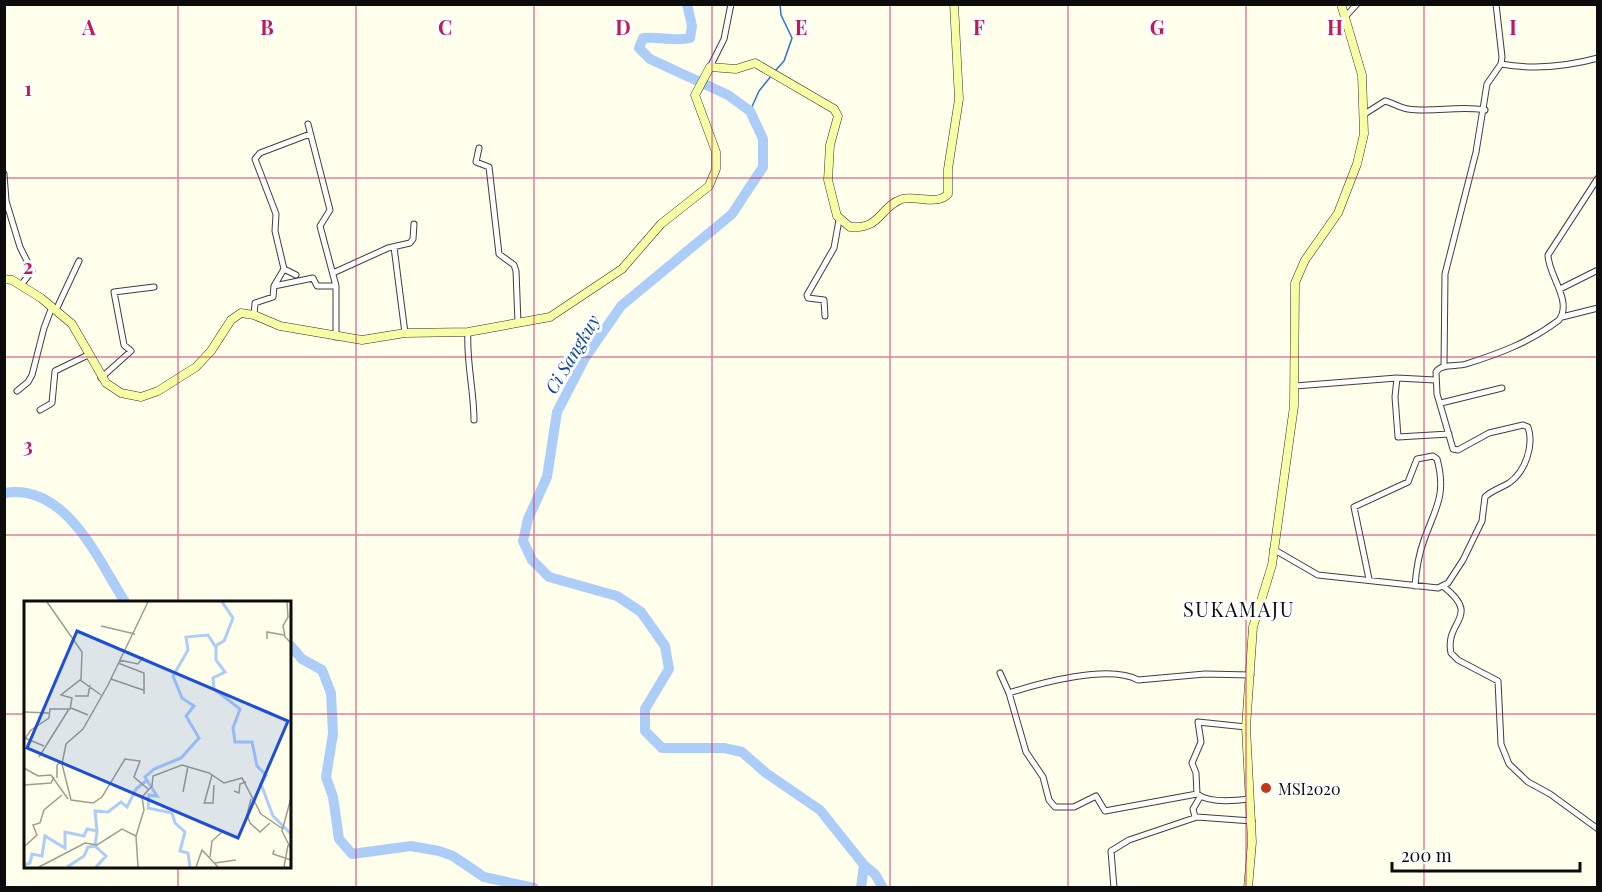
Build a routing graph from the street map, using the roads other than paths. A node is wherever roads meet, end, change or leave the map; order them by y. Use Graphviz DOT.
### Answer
graph roads {
  1 [pos="731,4"];
  2 [pos="954,4"];
  3 [pos="1341,4"];
  4 [pos="1357,4"];
  5 [pos="1496,4"];
  6 [pos="1345,17"];
  7 [pos="1598,58"];
  8 [pos="1501,64"];
  9 [pos="708,69"];
  10 [pos="1485,110"];
  11 [pos="1363,115"];
  12 [pos="308,124"];
  13 [pos="310,134"];
  14 [pos="479,148"];
  15 [pos="4,174"];
  16 [pos="1598,178"];
  17 [pos="839,220"];
  18 [pos="414,224"];
  19 [pos="394,247"];
  20 [pos="79,261"];
  21 [pos="284,269"];
  22 [pos="1598,270"];
  23 [pos="333,273"];
  24 [pos="296,274"];
  25 [pos="4,279"];
  26 [pos="21,285"];
  27 [pos="274,286"];
  28 [pos="336,286"];
  29 [pos="154,287"];
  30 [pos="1560,289"];
  31 [pos="54,308"];
  32 [pos="1598,308"];
  33 [pos="254,315"];
  34 [pos="825,316"];
  35 [pos="1562,317"];
  36 [pos="518,323"];
  37 [pos="468,332"];
  38 [pos="405,333"];
  39 [pos="336,337"];
  40 [pos="88,355"];
  41 [pos="1444,367"];
  42 [pos="101,378"];
  43 [pos="1397,378"];
  44 [pos="1435,380"];
  45 [pos="1295,386"];
  46 [pos="1502,388"];
  47 [pos="17,391"];
  48 [pos="1441,403"];
  49 [pos="40,410"];
  50 [pos="474,420"];
  51 [pos="1449,434"];
  52 [pos="1273,549"];
  53 [pos="1369,579"];
  54 [pos="1415,586"];
  55 [pos="1444,587"];
  56 [pos="1000,673"];
  57 [pos="1251,675"];
  58 [pos="1009,693"];
  59 [pos="1246,727"];
  60 [pos="1198,796"];
  61 [pos="1249,800"];
  62 [pos="1195,817"];
  63 [pos="1252,821"];
  64 [pos="1598,829"];
  65 [pos="1114,888"];
  66 [pos="1248,888"];
  1 -- 9 [label="street"];
  2 -- 17 [label="street"];
  3 -- 6 [label="street"];
  4 -- 6 [label="street"];
  5 -- 8 [label="street"];
  6 -- 11 [label="street"];
  7 -- 8 [label="street"];
  8 -- 10 [label="street"];
  9 -- 17 [label="street"];
  9 -- 36 [label="street"];
  10 -- 11 [label="street"];
  10 -- 41 [label="street"];
  11 -- 45 [label="street"];
  12 -- 13 [label="street"];
  13 -- 21 [label="street"];
  13 -- 23 [label="street"];
  14 -- 36 [label="street"];
  15 -- 26 [label="street"];
  16 -- 30 [label="street"];
  17 -- 34 [label="street"];
  18 -- 19 [label="street"];
  19 -- 23 [label="street"];
  19 -- 38 [label="street"];
  20 -- 31 [label="street"];
  21 -- 24 [label="street"];
  21 -- 27 [label="street"];
  22 -- 30 [label="street"];
  23 -- 28 [label="street"];
  25 -- 26 [label="street"];
  26 -- 31 [label="street"];
  27 -- 28 [label="street"];
  27 -- 33 [label="street"];
  28 -- 39 [label="street"];
  29 -- 42 [label="street"];
  30 -- 35 [label="street"];
  31 -- 40 [label="street"];
  31 -- 47 [label="street"];
  32 -- 35 [label="street"];
  33 -- 39 [label="street"];
  33 -- 42 [label="street"];
  35 -- 41 [label="street"];
  36 -- 37 [label="street"];
  37 -- 38 [label="street"];
  37 -- 50 [label="street"];
  38 -- 39 [label="street"];
  40 -- 42 [label="street"];
  40 -- 49 [label="street"];
  41 -- 44 [label="street"];
  43 -- 44 [label="street"];
  43 -- 45 [label="street"];
  43 -- 51 [label="street"];
  44 -- 48 [label="street"];
  45 -- 52 [label="street"];
  46 -- 48 [label="street"];
  48 -- 51 [label="street"];
  51 -- 55 [label="street"];
  52 -- 53 [label="street"];
  52 -- 57 [label="street"];
  53 -- 54 [label="street"];
  53 -- 54 [label="street"];
  54 -- 55 [label="street"];
  55 -- 64 [label="street"];
  56 -- 58 [label="street"];
  57 -- 58 [label="street"];
  57 -- 59 [label="street"];
  58 -- 60 [label="street"];
  59 -- 60 [label="street"];
  59 -- 61 [label="street"];
  60 -- 61 [label="street"];
  60 -- 62 [label="street"];
  61 -- 63 [label="street"];
  62 -- 63 [label="street"];
  62 -- 65 [label="street"];
  63 -- 66 [label="street"];
}
